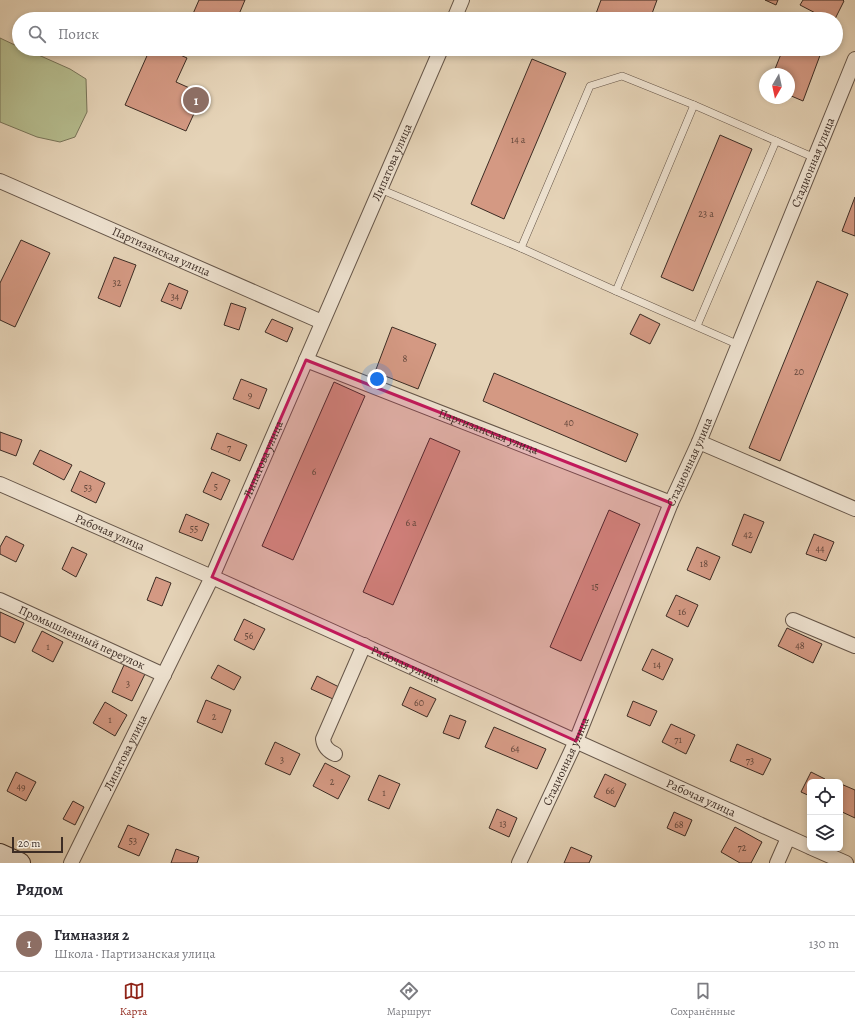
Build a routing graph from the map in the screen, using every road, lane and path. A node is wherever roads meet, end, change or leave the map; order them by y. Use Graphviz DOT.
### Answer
graph roads {
  1 [pos="462,0"];
  2 [pos="457,12"];
  3 [pos="438,56"];
  4 [pos="855,59"];
  5 [pos="694,105"];
  6 [pos="776,141"];
  7 [pos="815,158"];
  8 [pos="0,181"];
  9 [pos="380,189"];
  10 [pos="521,248"];
  11 [pos="616,291"];
  12 [pos="322,322"];
  13 [pos="697,326"];
  14 [pos="739,345"];
  15 [pos="306,360"];
  16 [pos="699,442"];
  17 [pos="0,484"];
  18 [pos="671,503"];
  19 [pos="855,509"];
  20 [pos="212,577"];
  21 [pos="0,600"];
  22 [pos="793,620"];
  23 [pos="364,645"];
  24 [pos="855,646"];
  25 [pos="164,676"];
  26 [pos="576,741"];
  27 [pos="335,754"];
  28 [pos="788,838"];
  29 [pos="807,846"];
  30 [pos="818,851"];
  31 [pos="0,854"];
  32 [pos="20,863"];
  33 [pos="71,863"];
  34 [pos="519,863"];
  35 [pos="777,863"];
  36 [pos="846,863"];
  1 -- 2 [label="street"];
  3 -- 9 [label="street, Липатова улица"];
  4 -- 7 [label="street, Стадионная улица"];
  5 -- 6 [label="lane"];
  5 -- 10 [label="lane"];
  5 -- 11 [label="lane"];
  6 -- 7 [label="lane"];
  6 -- 13 [label="lane"];
  7 -- 14 [label="street, Стадионная улица"];
  8 -- 12 [label="street, Партизанская улица"];
  9 -- 10 [label="lane"];
  9 -- 12 [label="street, Липатова улица"];
  10 -- 11 [label="lane"];
  11 -- 13 [label="lane"];
  12 -- 15 [label="street, Липатова улица"];
  13 -- 14 [label="lane"];
  14 -- 16 [label="street, Стадионная улица"];
  15 -- 18 [label="street, Партизанская улица"];
  15 -- 20 [label="street, Липатова улица"];
  16 -- 18 [label="street, Стадионная улица"];
  16 -- 19 [label="street"];
  17 -- 20 [label="street, Рабочая улица"];
  18 -- 26 [label="street, Стадионная улица"];
  20 -- 23 [label="street, Рабочая улица"];
  20 -- 25 [label="street, Липатова улица"];
  21 -- 25 [label="street, Промышленный переулок"];
  22 -- 24 [label="street"];
  23 -- 26 [label="street, Рабочая улица"];
  23 -- 27 [label="street"];
  25 -- 33 [label="street, Липатова улица"];
  26 -- 28 [label="street, Рабочая улица"];
  26 -- 34 [label="street, Стадионная улица"];
  28 -- 29 [label="street, Рабочая улица"];
  28 -- 35 [label="street"];
  30 -- 36 [label="street, Рабочая улица"];
  31 -- 32 [label="street"];
}
